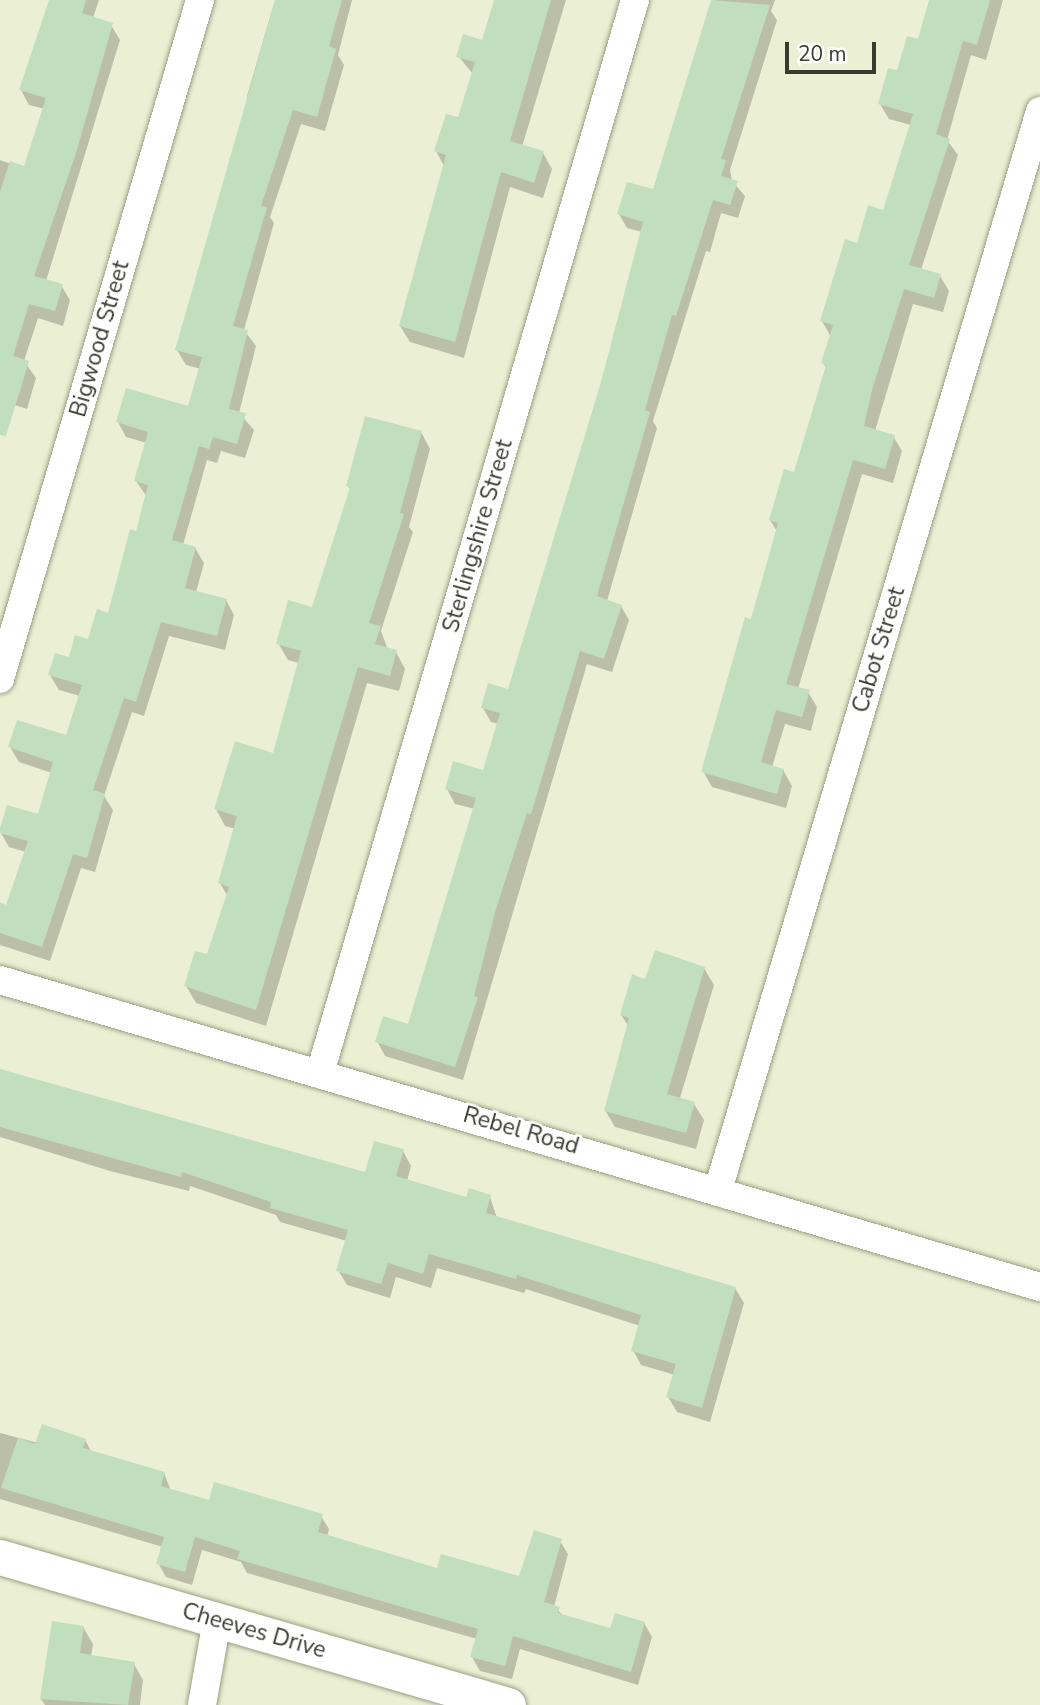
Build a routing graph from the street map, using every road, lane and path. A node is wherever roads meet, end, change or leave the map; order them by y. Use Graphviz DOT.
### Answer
graph roads {
  1 [pos="200,0"];
  2 [pos="635,0"];
  3 [pos="1040,111"];
  4 [pos="0,679"];
  5 [pos="0,980"];
  6 [pos="320,1073"];
  7 [pos="718,1190"];
  8 [pos="1040,1287"];
  9 [pos="0,1557"];
  10 [pos="217,1620"];
  11 [pos="202,1705"];
  12 [pos="508,1705"];
  1 -- 4 [label="street, Bigwood Street"];
  2 -- 6 [label="street, Sterlingshire Street"];
  3 -- 7 [label="street, Cabot Street"];
  5 -- 6 [label="street, Rebel Road"];
  6 -- 7 [label="street, Rebel Road"];
  7 -- 8 [label="street, Rebel Road"];
  9 -- 10 [label="street, Cheeves Drive"];
  10 -- 11 [label="street"];
  10 -- 12 [label="street, Cheeves Drive"];
}
